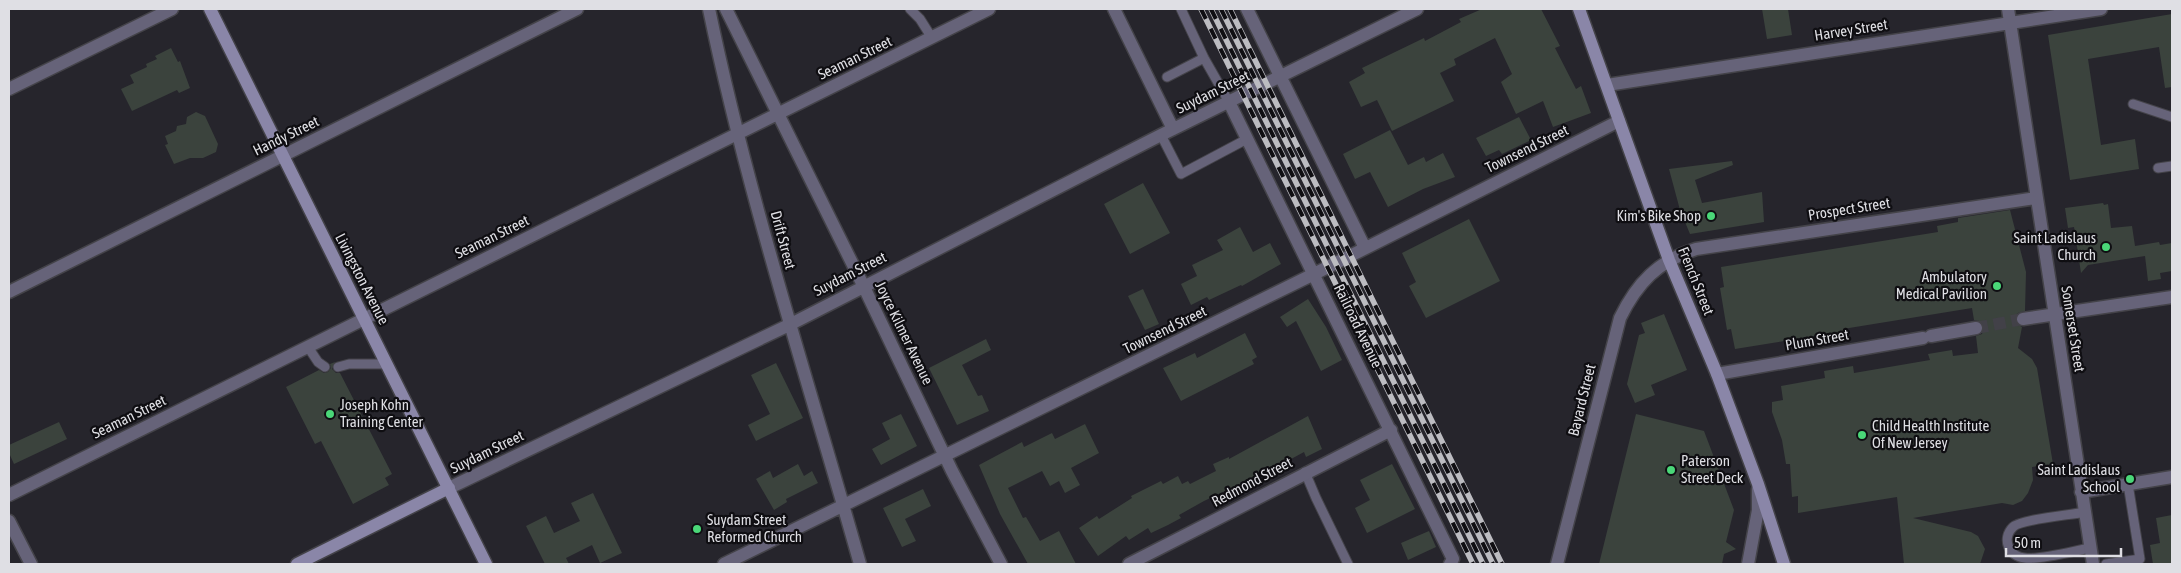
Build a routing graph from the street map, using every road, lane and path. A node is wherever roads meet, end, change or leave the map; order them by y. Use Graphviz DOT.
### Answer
graph roads {
  1 [pos="172,9"];
  2 [pos="210,9"];
  3 [pos="577,9"];
  4 [pos="709,9"];
  5 [pos="726,9"];
  6 [pos="910,9"];
  7 [pos="989,9"];
  8 [pos="1114,9"];
  9 [pos="1181,9"];
  10 [pos="1247,9"];
  11 [pos="1418,9"];
  12 [pos="1579,9"];
  13 [pos="2008,9"];
  14 [pos="2101,9"];
  15 [pos="2010,22"];
  16 [pos="932,38"];
  17 [pos="1204,58"];
  18 [pos="1167,76"];
  19 [pos="1280,77"];
  20 [pos="1606,86"];
  21 [pos="9,89"];
  22 [pos="1229,102"];
  23 [pos="2133,104"];
  24 [pos="778,115"];
  25 [pos="2172,117"];
  26 [pos="1619,121"];
  27 [pos="1173,129"];
  28 [pos="738,133"];
  29 [pos="1161,135"];
  30 [pos="1247,139"];
  31 [pos="282,156"];
  32 [pos="2172,166"];
  33 [pos="2158,168"];
  34 [pos="2036,198"];
  35 [pos="1365,248"];
  36 [pos="1669,260"];
  37 [pos="1314,274"];
  38 [pos="863,285"];
  39 [pos="9,292"];
  40 [pos="2172,296"];
  41 [pos="2054,314"];
  42 [pos="364,319"];
  43 [pos="2024,320"];
  44 [pos="789,325"];
  45 [pos="1976,328"];
  46 [pos="308,347"];
  47 [pos="386,364"];
  48 [pos="325,367"];
  49 [pos="338,368"];
  50 [pos="1717,374"];
  51 [pos="1391,430"];
  52 [pos="945,456"];
  53 [pos="1305,472"];
  54 [pos="2172,477"];
  55 [pos="1758,484"];
  56 [pos="2128,484"];
  57 [pos="449,488"];
  58 [pos="2081,492"];
  59 [pos="9,495"];
  60 [pos="843,504"];
  61 [pos="2085,512"];
  62 [pos="9,521"];
  63 [pos="2090,548"];
  64 [pos="30,564"];
  65 [pos="296,564"];
  66 [pos="486,564"];
  67 [pos="724,564"];
  68 [pos="860,564"];
  69 [pos="1001,564"];
  70 [pos="1129,564"];
  71 [pos="1348,564"];
  72 [pos="1450,564"];
  73 [pos="1557,564"];
  74 [pos="1748,564"];
  75 [pos="1784,564"];
  76 [pos="2093,564"];
  77 [pos="2106,564"];
  1 -- 21 [label="street"];
  2 -- 31 [label="main road, Livingston Avenue"];
  3 -- 31 [label="street, Handy Street"];
  4 -- 28 [label="street, Drift Street"];
  5 -- 24 [label="street, Joyce Kilmer Avenue"];
  6 -- 16 [label="lane"];
  7 -- 16 [label="street, Seaman Street"];
  8 -- 27 [label="street"];
  9 -- 17 [label="lane"];
  10 -- 19 [label="street"];
  11 -- 19 [label="street, Suydam Street"];
  12 -- 20 [label="main road, French Street"];
  13 -- 15 [label="street, Somerset Street"];
  14 -- 15 [label="street, Harvey Street"];
  15 -- 20 [label="street, Harvey Street"];
  15 -- 34 [label="street, Somerset Street"];
  16 -- 24 [label="street, Seaman Street"];
  17 -- 18 [label="lane"];
  17 -- 22 [label="lane"];
  19 -- 22 [label="street, Suydam Street"];
  19 -- 35 [label="street"];
  20 -- 26 [label="main road, French Street"];
  22 -- 27 [label="street, Suydam Street"];
  22 -- 30 [label="street, Railroad Avenue"];
  23 -- 25 [label="lane"];
  24 -- 28 [label="street, Seaman Street"];
  24 -- 38 [label="street, Joyce Kilmer Avenue"];
  26 -- 35 [label="street, Townsend Street"];
  26 -- 36 [label="main road, French Street"];
  27 -- 29 [label="street, Suydam Street"];
  28 -- 42 [label="street, Seaman Street"];
  28 -- 44 [label="street, Drift Street"];
  29 -- 30 [label="lane"];
  29 -- 38 [label="street, Suydam Street"];
  30 -- 37 [label="street, Railroad Avenue"];
  31 -- 39 [label="street, Handy Street"];
  31 -- 42 [label="main road, Livingston Avenue"];
  32 -- 33 [label="lane"];
  34 -- 36 [label="street, Prospect Street"];
  34 -- 41 [label="street, Somerset Street"];
  35 -- 37 [label="street, Townsend Street"];
  36 -- 50 [label="main road, French Street"];
  36 -- 73 [label="street, Bayard Street"];
  37 -- 51 [label="street, Railroad Avenue"];
  37 -- 52 [label="street, Townsend Street"];
  38 -- 44 [label="street, Suydam Street"];
  38 -- 52 [label="street, Joyce Kilmer Avenue"];
  40 -- 41 [label="street"];
  41 -- 43 [label="street"];
  41 -- 58 [label="street, Somerset Street"];
  42 -- 46 [label="street, Seaman Street"];
  42 -- 47 [label="main road, Livingston Avenue"];
  44 -- 57 [label="street, Suydam Street"];
  44 -- 60 [label="street, Drift Street"];
  45 -- 50 [label="street, Plum Street"];
  46 -- 48 [label="lane"];
  46 -- 59 [label="street, Seaman Street"];
  47 -- 49 [label="lane"];
  47 -- 57 [label="main road, Livingston Avenue"];
  50 -- 55 [label="main road, French Street"];
  51 -- 53 [label="street, Redmond Street"];
  51 -- 72 [label="street, Railroad Avenue"];
  52 -- 60 [label="street, Townsend Street"];
  52 -- 69 [label="street, Joyce Kilmer Avenue"];
  53 -- 70 [label="street, Redmond Street"];
  53 -- 71 [label="lane"];
  54 -- 56 [label="street"];
  55 -- 74 [label="street"];
  55 -- 75 [label="main road, French Street"];
  56 -- 58 [label="street"];
  56 -- 77 [label="lane"];
  57 -- 65 [label="main road, Suydam Street"];
  57 -- 66 [label="main road, Livingston Avenue"];
  58 -- 61 [label="street, Somerset Street"];
  60 -- 67 [label="street, Townsend Street"];
  60 -- 68 [label="street, Drift Street"];
  61 -- 63 [label="street, Somerset Street"];
  61 -- 63 [label="lane"];
  62 -- 64 [label="street"];
  63 -- 76 [label="street, Somerset Street"];
}
